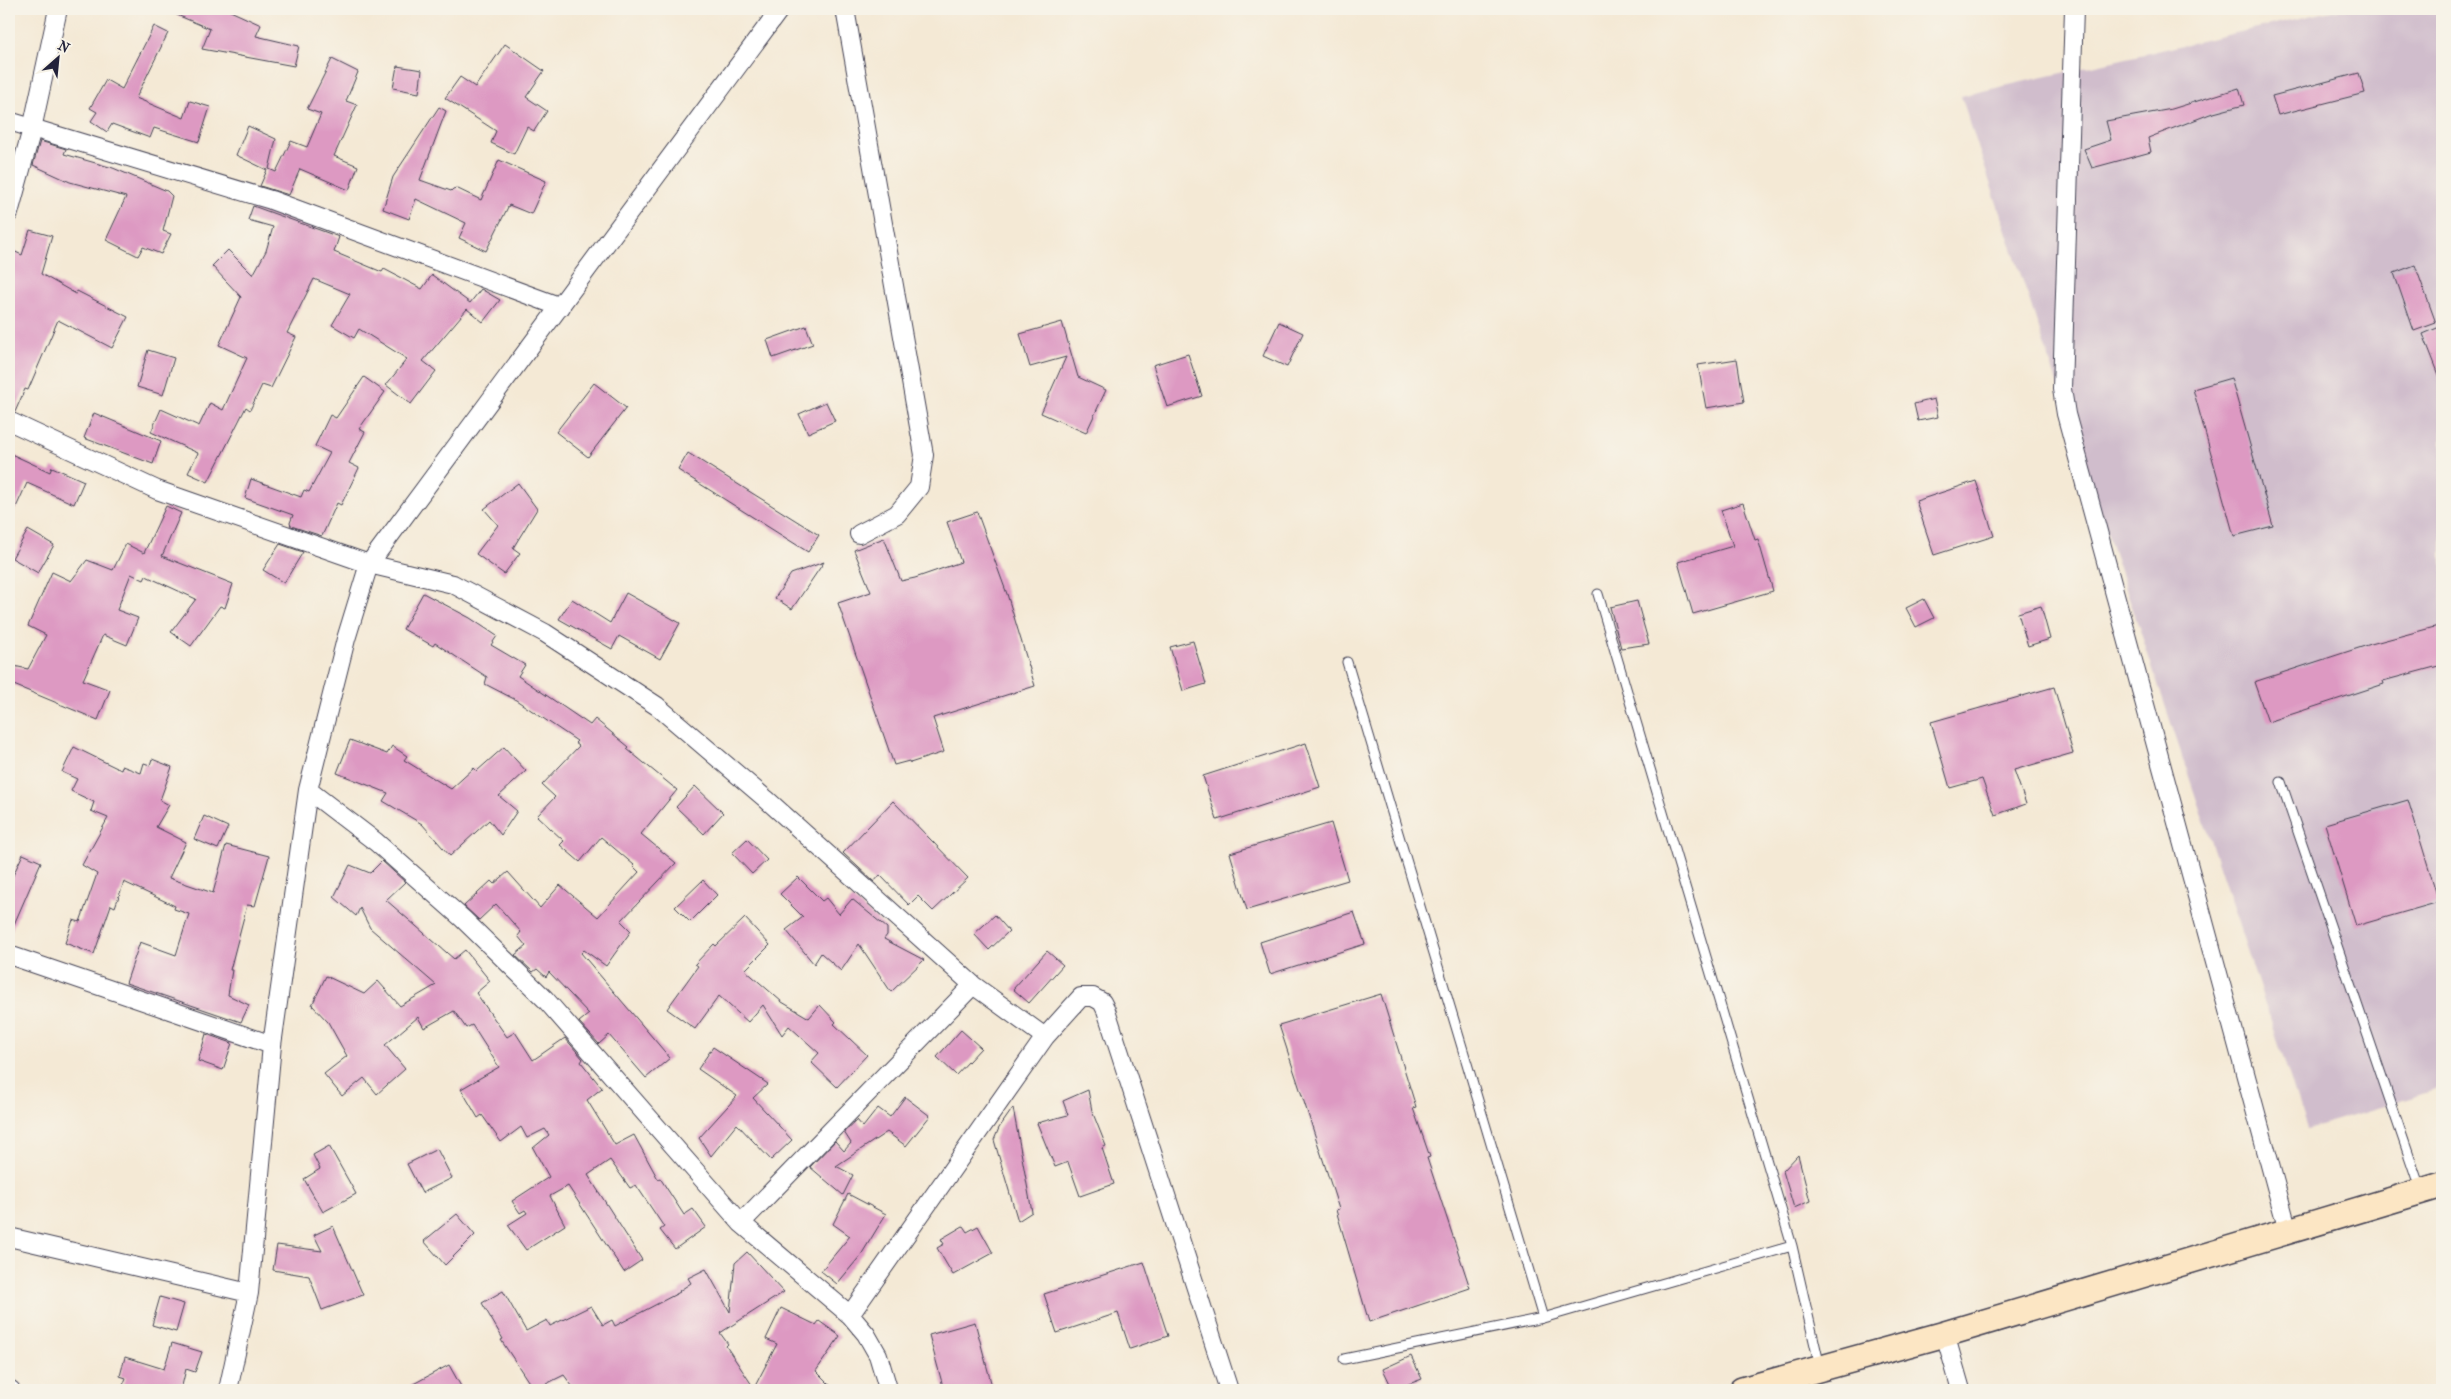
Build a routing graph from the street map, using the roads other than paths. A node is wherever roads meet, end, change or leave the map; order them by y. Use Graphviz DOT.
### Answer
graph roads {
  1 [pos="58,9"];
  2 [pos="780,9"];
  3 [pos="845,9"];
  4 [pos="2074,9"];
  5 [pos="9,121"];
  6 [pos="32,128"];
  7 [pos="9,212"];
  8 [pos="561,306"];
  9 [pos="9,421"];
  10 [pos="859,534"];
  11 [pos="369,564"];
  12 [pos="1598,594"];
  13 [pos="1347,662"];
  14 [pos="2281,782"];
  15 [pos="308,790"];
  16 [pos="9,955"];
  17 [pos="973,985"];
  18 [pos="1045,1037"];
  19 [pos="272,1045"];
  20 [pos="2432,1188"];
  21 [pos="741,1223"];
  22 [pos="2288,1231"];
  23 [pos="9,1237"];
  24 [pos="1792,1246"];
  25 [pos="249,1293"];
  26 [pos="850,1315"];
  27 [pos="1543,1318"];
  28 [pos="1945,1334"];
  29 [pos="1344,1359"];
  30 [pos="1820,1368"];
  31 [pos="228,1390"];
  32 [pos="886,1390"];
  33 [pos="1229,1390"];
  34 [pos="1742,1390"];
  35 [pos="1961,1390"];
  1 -- 6 [label="street"];
  2 -- 8 [label="street"];
  3 -- 10 [label="street"];
  4 -- 22 [label="street"];
  5 -- 6 [label="street"];
  6 -- 7 [label="street"];
  6 -- 8 [label="street"];
  8 -- 11 [label="street"];
  9 -- 11 [label="street"];
  11 -- 15 [label="street"];
  11 -- 17 [label="street"];
  12 -- 24 [label="lane"];
  13 -- 27 [label="lane"];
  14 -- 20 [label="lane"];
  15 -- 19 [label="street"];
  15 -- 21 [label="street"];
  16 -- 19 [label="street"];
  17 -- 18 [label="street"];
  17 -- 21 [label="street"];
  18 -- 26 [label="street"];
  18 -- 33 [label="street"];
  19 -- 25 [label="street"];
  20 -- 22 [label="main road"];
  21 -- 26 [label="street"];
  22 -- 28 [label="main road"];
  23 -- 25 [label="street"];
  24 -- 27 [label="lane"];
  24 -- 30 [label="lane"];
  25 -- 31 [label="street"];
  26 -- 32 [label="street"];
  27 -- 29 [label="lane"];
  28 -- 30 [label="main road"];
  28 -- 35 [label="street"];
  30 -- 34 [label="main road"];
}
